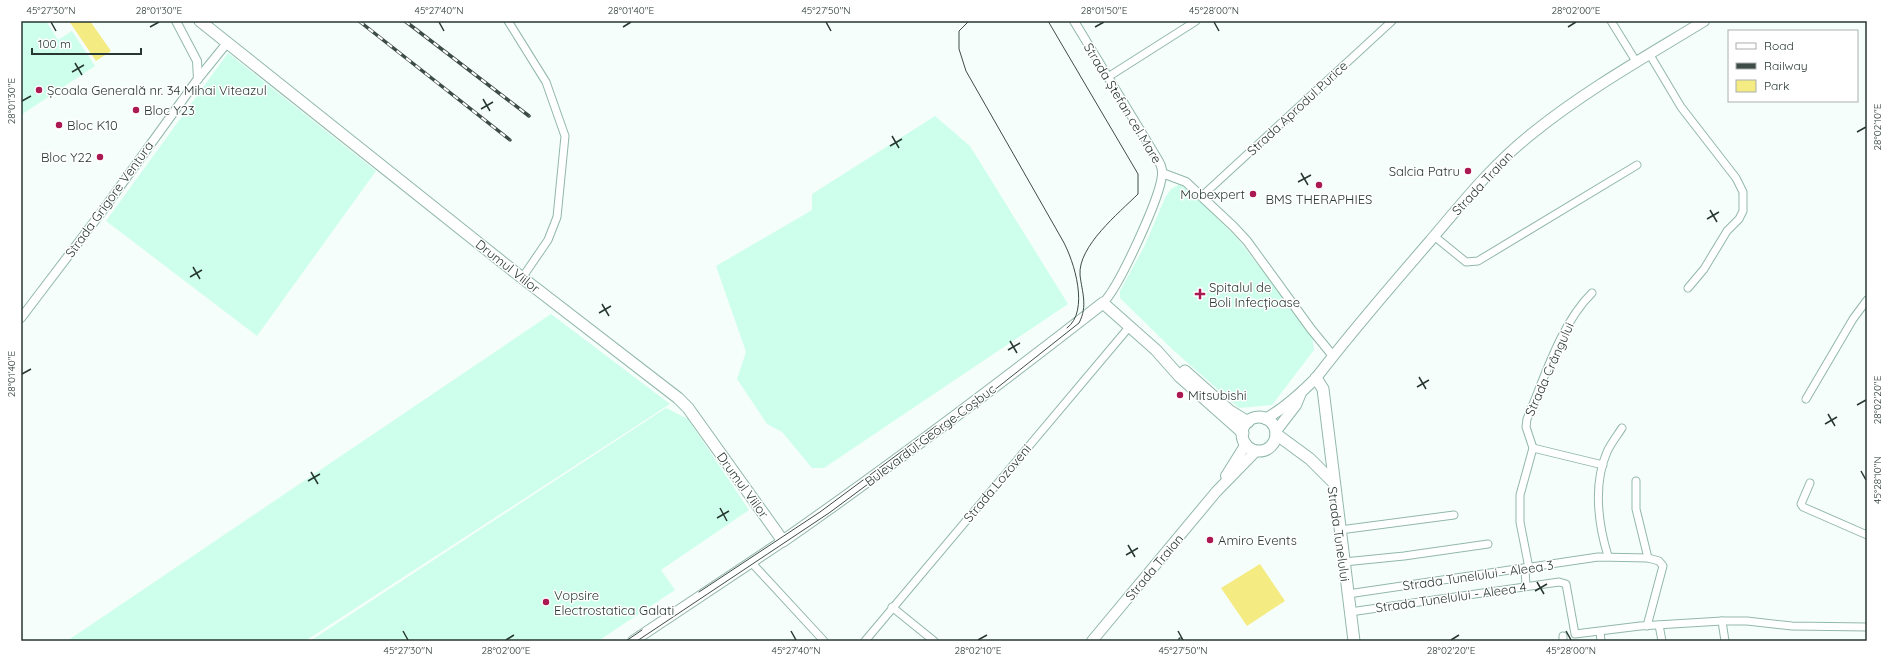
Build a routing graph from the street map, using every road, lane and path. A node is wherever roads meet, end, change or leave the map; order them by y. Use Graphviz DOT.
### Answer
graph roads {
  1 [pos="176,21"];
  2 [pos="200,21"];
  3 [pos="508,21"];
  4 [pos="1074,21"];
  5 [pos="1196,21"];
  6 [pos="1392,21"];
  7 [pos="1611,21"];
  8 [pos="1704,21"];
  9 [pos="227,43"];
  10 [pos="1650,55"];
  11 [pos="1637,63"];
  12 [pos="1108,77"];
  13 [pos="198,80"];
  14 [pos="1637,165"];
  15 [pos="1162,173"];
  16 [pos="1202,196"];
  17 [pos="1434,236"];
  18 [pos="522,278"];
  19 [pos="1688,288"];
  20 [pos="1592,293"];
  21 [pos="1867,300"];
  22 [pos="1102,303"];
  23 [pos="21,318"];
  24 [pos="1130,326"];
  25 [pos="1156,350"];
  26 [pos="1333,356"];
  27 [pos="1316,378"];
  28 [pos="1302,392"];
  29 [pos="1806,399"];
  30 [pos="1265,419"];
  31 [pos="1248,422"];
  32 [pos="1622,428"];
  33 [pos="1276,432"];
  34 [pos="1244,438"];
  35 [pos="1271,446"];
  36 [pos="1291,446"];
  37 [pos="1533,448"];
  38 [pos="1256,451"];
  39 [pos="1602,465"];
  40 [pos="1636,481"];
  41 [pos="1334,483"];
  42 [pos="1810,483"];
  43 [pos="1216,492"];
  44 [pos="1454,515"];
  45 [pos="1340,530"];
  46 [pos="1867,535"];
  47 [pos="783,542"];
  48 [pos="1488,544"];
  49 [pos="1608,556"];
  50 [pos="1648,558"];
  51 [pos="751,562"];
  52 [pos="1344,562"];
  53 [pos="1527,569"];
  54 [pos="1526,586"];
  55 [pos="1348,594"];
  56 [pos="892,607"];
  57 [pos="1350,612"];
  58 [pos="1722,621"];
  59 [pos="1659,625"];
  60 [pos="1647,626"];
  61 [pos="1867,627"];
  62 [pos="1600,632"];
  63 [pos="633,641"];
  64 [pos="824,641"];
  65 [pos="865,641"];
  66 [pos="934,641"];
  67 [pos="1092,641"];
  68 [pos="1354,641"];
  69 [pos="1601,641"];
  70 [pos="1662,641"];
  71 [pos="1724,641"];
  1 -- 13 [label="street"];
  2 -- 9 [label="highway, Drumul Viilor"];
  3 -- 18 [label="street"];
  4 -- 12 [label="street, Strada Ștefan cel Mare"];
  5 -- 12 [label="street"];
  6 -- 16 [label="street, Strada Aprodul Purice"];
  7 -- 11 [label="street"];
  8 -- 10 [label="main road, Strada Traian"];
  9 -- 13 [label="street, Strada Grigore Ventura"];
  9 -- 18 [label="highway, Drumul Viilor"];
  10 -- 11 [label="main road, Strada Traian"];
  10 -- 19 [label="street"];
  11 -- 17 [label="main road, Strada Traian"];
  12 -- 15 [label="street, Strada Ștefan cel Mare"];
  13 -- 23 [label="street, Strada Grigore Ventura"];
  14 -- 17 [label="street"];
  15 -- 16 [label="street, Strada Ștefan cel Mare"];
  15 -- 22 [label="street, Bulevardul George Coșbuc"];
  16 -- 26 [label="street, Strada Ștefan cel Mare"];
  17 -- 26 [label="main road, Strada Traian"];
  18 -- 47 [label="highway, Drumul Viilor"];
  20 -- 37 [label="street, Strada Crângului"];
  21 -- 29 [label="street"];
  22 -- 24 [label="highway"];
  22 -- 47 [label="highway, Bulevardul George Coșbuc"];
  24 -- 25 [label="highway"];
  24 -- 56 [label="street, Strada Lozoveni"];
  25 -- 31 [label="highway"];
  25 -- 34 [label="highway"];
  26 -- 27 [label="main road, Strada Traian"];
  27 -- 28 [label="main road, Strada Traian"];
  27 -- 41 [label="highway"];
  28 -- 30 [label="main road, Strada Traian"];
  28 -- 33 [label="main road, Strada Traian"];
  30 -- 31 [label="highway"];
  30 -- 33 [label="highway"];
  31 -- 34 [label="highway"];
  32 -- 39 [label="street"];
  33 -- 35 [label="highway"];
  33 -- 36 [label="highway, Strada Tunelului"];
  34 -- 38 [label="highway"];
  34 -- 43 [label="main road, Strada Traian"];
  35 -- 36 [label="highway"];
  35 -- 38 [label="highway"];
  36 -- 41 [label="highway, Strada Tunelului"];
  37 -- 39 [label="street"];
  37 -- 53 [label="street"];
  38 -- 43 [label="main road, Strada Traian"];
  39 -- 49 [label="street"];
  40 -- 50 [label="street"];
  41 -- 45 [label="highway, Strada Tunelului"];
  42 -- 46 [label="street"];
  43 -- 67 [label="main road, Strada Traian"];
  44 -- 45 [label="street"];
  45 -- 52 [label="highway, Strada Tunelului"];
  47 -- 51 [label="main road, Bulevardul George Coșbuc"];
  48 -- 52 [label="street"];
  49 -- 50 [label="street, Strada Tunelului - Aleea 3"];
  49 -- 53 [label="street, Strada Tunelului - Aleea 3"];
  50 -- 60 [label="street"];
  51 -- 63 [label="main road, Bulevardul George Coșbuc"];
  51 -- 64 [label="street"];
  52 -- 55 [label="highway, Strada Tunelului"];
  53 -- 54 [label="street"];
  53 -- 55 [label="street, Strada Tunelului - Aleea 3"];
  54 -- 57 [label="street, Strada Tunelului - Aleea 4"];
  54 -- 62 [label="street, Strada Tunelului - Aleea 4"];
  55 -- 57 [label="highway, Strada Tunelului"];
  56 -- 65 [label="street, Strada Lozoveni"];
  56 -- 66 [label="street"];
  57 -- 68 [label="highway, Strada Tunelului"];
  58 -- 59 [label="street, Strada Tunelului - Aleea 4"];
  58 -- 61 [label="street, Strada Tunelului - Aleea 4"];
  58 -- 71 [label="street"];
  59 -- 60 [label="street, Strada Tunelului - Aleea 4"];
  59 -- 70 [label="street"];
  60 -- 62 [label="street, Strada Tunelului - Aleea 4"];
  62 -- 69 [label="street"];
}
